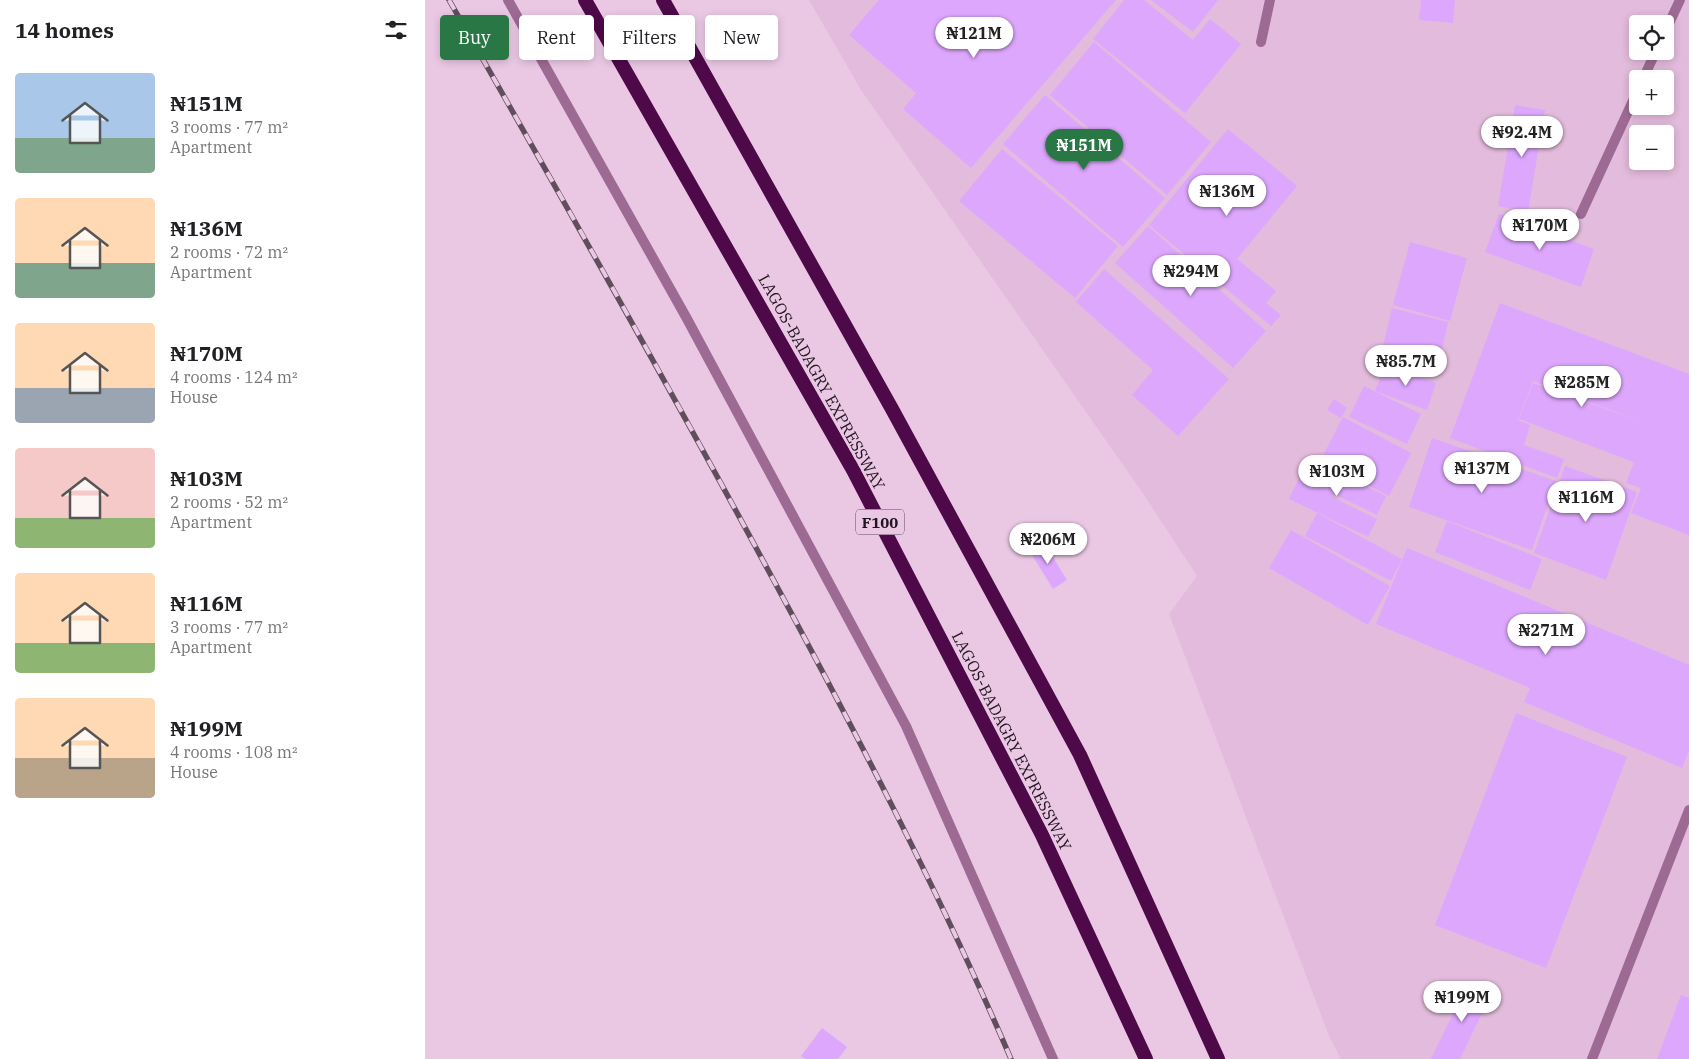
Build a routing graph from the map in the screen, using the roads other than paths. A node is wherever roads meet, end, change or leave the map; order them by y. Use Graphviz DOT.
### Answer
graph roads {
  1 [pos="508,0"];
  2 [pos="585,0"];
  3 [pos="663,0"];
  4 [pos="1269,0"];
  5 [pos="1680,0"];
  6 [pos="1673,15"];
  7 [pos="1261,42"];
  8 [pos="1629,109"];
  9 [pos="1581,214"];
  10 [pos="1689,810"];
  11 [pos="1053,1059"];
  12 [pos="1146,1059"];
  13 [pos="1218,1059"];
  14 [pos="1592,1059"];
  1 -- 11 [label="street"];
  2 -- 12 [label="highway, LAGOS-BADAGRY EXPRESSWAY / F100"];
  3 -- 13 [label="highway"];
  4 -- 7 [label="street"];
  5 -- 6 [label="street"];
  8 -- 9 [label="street"];
  10 -- 14 [label="street"];
}
